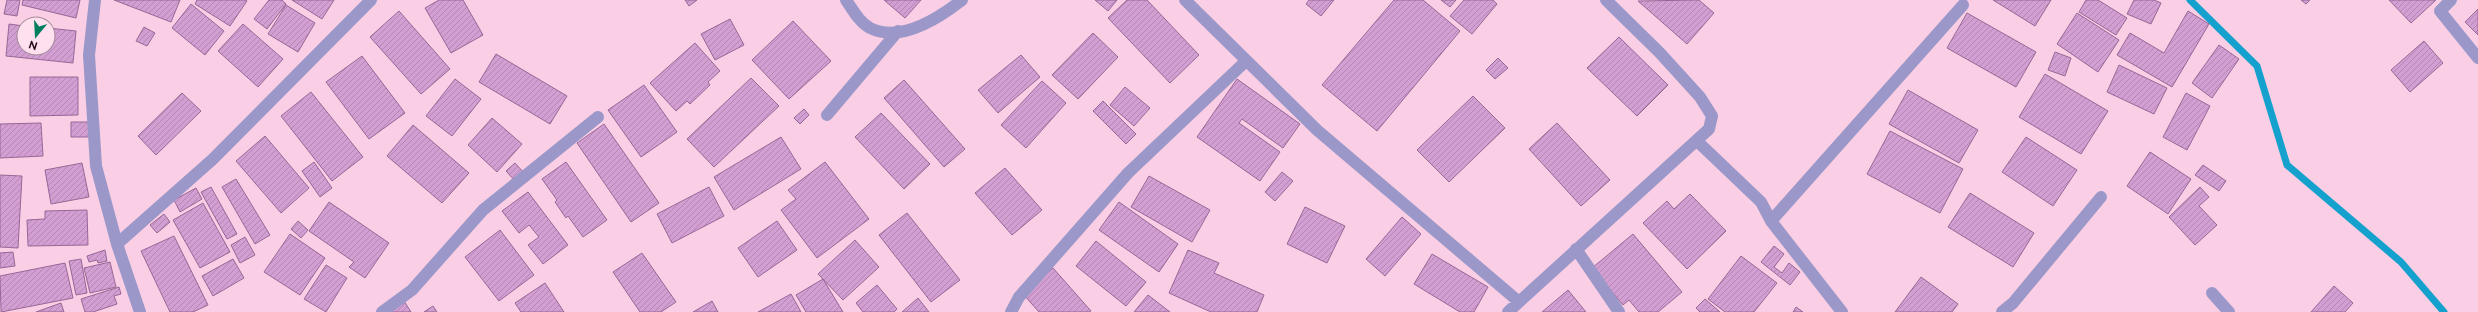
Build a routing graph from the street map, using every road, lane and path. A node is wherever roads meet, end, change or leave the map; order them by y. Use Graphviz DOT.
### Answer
graph roads {
  1 [pos="95,0"];
  2 [pos="371,0"];
  3 [pos="846,0"];
  4 [pos="962,0"];
  5 [pos="1186,0"];
  6 [pos="1606,0"];
  7 [pos="2451,0"];
  8 [pos="1963,5"];
  9 [pos="898,32"];
  10 [pos="2478,58"];
  11 [pos="1246,61"];
  12 [pos="827,115"];
  13 [pos="598,117"];
  14 [pos="1697,141"];
  15 [pos="2101,197"];
  16 [pos="1771,221"];
  17 [pos="117,244"];
  18 [pos="1576,250"];
  19 [pos="2212,293"];
  20 [pos="1518,301"];
  21 [pos="140,312"];
  22 [pos="382,312"];
  23 [pos="1011,312"];
  24 [pos="1508,312"];
  25 [pos="1619,312"];
  26 [pos="1842,312"];
  27 [pos="2002,312"];
  28 [pos="2229,312"];
  1 -- 17 [label="street"];
  2 -- 17 [label="street"];
  3 -- 9 [label="street"];
  4 -- 9 [label="street"];
  5 -- 11 [label="street"];
  6 -- 14 [label="street"];
  7 -- 10 [label="street"];
  8 -- 16 [label="street"];
  9 -- 12 [label="street"];
  11 -- 20 [label="street"];
  11 -- 23 [label="street"];
  13 -- 22 [label="street"];
  14 -- 16 [label="street"];
  14 -- 18 [label="street"];
  15 -- 27 [label="street"];
  16 -- 26 [label="street"];
  17 -- 21 [label="street"];
  18 -- 20 [label="street"];
  18 -- 25 [label="street"];
  19 -- 28 [label="street"];
  20 -- 24 [label="street"];
}
